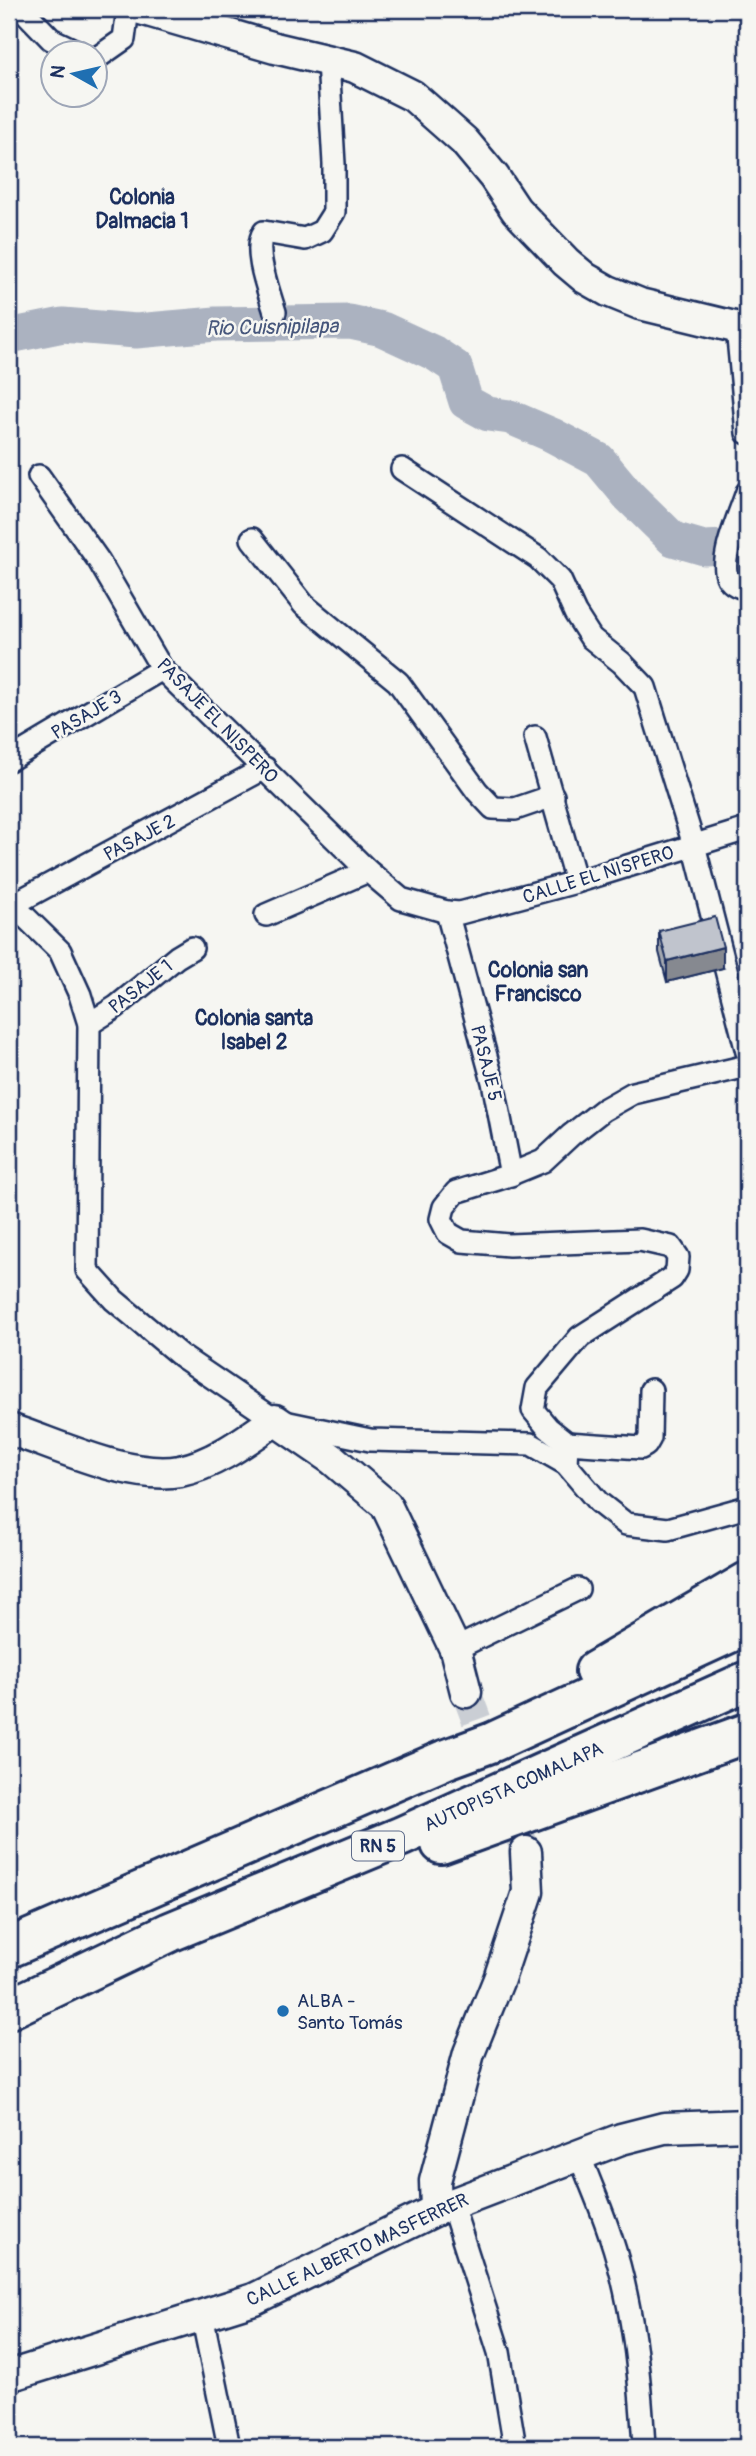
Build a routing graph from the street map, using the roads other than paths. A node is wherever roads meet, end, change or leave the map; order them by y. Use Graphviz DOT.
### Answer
graph roads {
  1 [pos="22,9"];
  2 [pos="128,9"];
  3 [pos="141,9"];
  4 [pos="50,38"];
  5 [pos="108,50"];
  6 [pos="328,61"];
  7 [pos="275,312"];
  8 [pos="742,328"];
  9 [pos="747,433"];
  10 [pos="402,468"];
  11 [pos="39,476"];
  12 [pos="747,492"];
  13 [pos="252,538"];
  14 [pos="747,589"];
  15 [pos="162,669"];
  16 [pos="535,737"];
  17 [pos="9,760"];
  18 [pos="265,768"];
  19 [pos="553,796"];
  20 [pos="747,829"];
  21 [pos="695,845"];
  22 [pos="368,871"];
  23 [pos="576,882"];
  24 [pos="10,903"];
  25 [pos="447,912"];
  26 [pos="266,915"];
  27 [pos="192,948"];
  28 [pos="89,1024"];
  29 [pos="747,1052"];
  30 [pos="747,1066"];
  31 [pos="511,1175"];
  32 [pos="651,1390"];
  33 [pos="275,1420"];
  34 [pos="9,1429"];
  35 [pos="567,1453"];
  36 [pos="747,1507"];
  37 [pos="747,1582"];
  38 [pos="578,1589"];
  39 [pos="747,1625"];
  40 [pos="455,1649"];
  41 [pos="747,1681"];
  42 [pos="466,1692"];
  43 [pos="747,1733"];
  44 [pos="443,1760"];
  45 [pos="526,1852"];
  46 [pos="170,1932"];
  47 [pos="9,1948"];
  48 [pos="9,2009"];
  49 [pos="747,2125"];
  50 [pos="579,2154"];
  51 [pos="444,2207"];
  52 [pos="202,2315"];
  53 [pos="9,2376"];
  54 [pos="229,2447"];
  55 [pos="515,2447"];
  56 [pos="644,2447"];
  1 -- 4 [label="street"];
  2 -- 5 [label="street"];
  3 -- 6 [label="main road"];
  6 -- 7 [label="street"];
  6 -- 8 [label="main road"];
  8 -- 9 [label="street"];
  10 -- 21 [label="street"];
  11 -- 15 [label="street, PASAJE EL NISPERO"];
  12 -- 14 [label="street"];
  13 -- 19 [label="street"];
  15 -- 17 [label="street, PASAJE 3"];
  15 -- 18 [label="street, PASAJE EL NISPERO"];
  16 -- 19 [label="street"];
  18 -- 22 [label="street, PASAJE EL NISPERO"];
  18 -- 24 [label="street, PASAJE 2"];
  19 -- 23 [label="street"];
  20 -- 21 [label="street, CALLE EL NISPERO"];
  21 -- 23 [label="street, CALLE EL NISPERO"];
  21 -- 29 [label="street"];
  22 -- 25 [label="street, PASAJE EL NISPERO"];
  22 -- 26 [label="street"];
  23 -- 25 [label="street, CALLE EL NISPERO"];
  24 -- 28 [label="street"];
  25 -- 31 [label="street, PASAJE 5"];
  27 -- 28 [label="street, PASAJE 1"];
  28 -- 33 [label="street"];
  30 -- 31 [label="street"];
  31 -- 35 [label="street"];
  32 -- 35 [label="street"];
  33 -- 34 [label="main road"];
  33 -- 35 [label="street"];
  33 -- 40 [label="main road"];
  35 -- 36 [label="street"];
  37 -- 44 [label="highway"];
  38 -- 40 [label="street"];
  39 -- 44 [label="highway, RN 5"];
  40 -- 42 [label="main road"];
  41 -- 46 [label="highway, AUTOPISTA COMALAPA / RN 5"];
  43 -- 46 [label="highway"];
  44 -- 47 [label="highway, RN 5"];
  45 -- 51 [label="main road"];
  46 -- 48 [label="highway, AUTOPISTA COMALAPA / RN 5"];
  49 -- 50 [label="main road, CALLE ALBERTO MASFERRER"];
  50 -- 51 [label="main road, CALLE ALBERTO MASFERRER"];
  50 -- 56 [label="street"];
  51 -- 52 [label="main road, CALLE ALBERTO MASFERRER"];
  51 -- 55 [label="street"];
  52 -- 53 [label="main road, CALLE ALBERTO MASFERRER"];
  52 -- 54 [label="street"];
}
